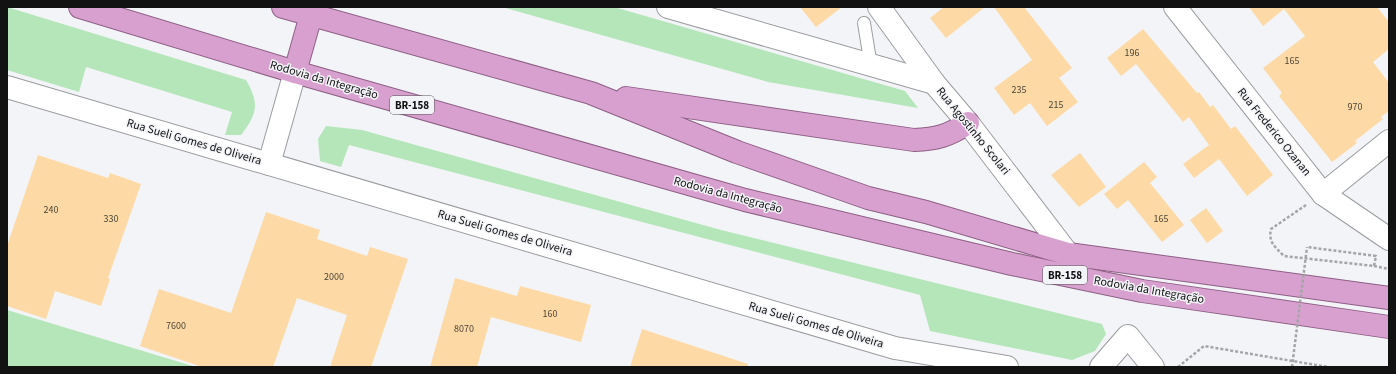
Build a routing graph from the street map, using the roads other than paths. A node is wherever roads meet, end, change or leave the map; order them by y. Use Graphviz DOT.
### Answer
graph roads {
  1 [pos="80,7"];
  2 [pos="283,7"];
  3 [pos="668,7"];
  4 [pos="1175,7"];
  5 [pos="888,10"];
  6 [pos="311,15"];
  7 [pos="864,23"];
  8 [pos="870,66"];
  9 [pos="295,72"];
  10 [pos="934,83"];
  11 [pos="7,87"];
  12 [pos="591,93"];
  13 [pos="968,123"];
  14 [pos="1389,141"];
  15 [pos="269,164"];
  16 [pos="1323,194"];
  17 [pos="1389,239"];
  18 [pos="1068,254"];
  19 [pos="1389,298"];
  20 [pos="1389,327"];
  21 [pos="1007,367"];
  22 [pos="1101,367"];
  23 [pos="1153,367"];
  1 -- 9 [label="highway, Rodovia da Integração / BR-158"];
  2 -- 6 [label="highway, Rodovia da Integração / BR-158"];
  3 -- 8 [label="street"];
  4 -- 16 [label="street, Rua Frederico Ozanan"];
  5 -- 10 [label="street, Rua Agostinho Scolari"];
  6 -- 9 [label="highway"];
  6 -- 12 [label="highway, Rodovia da Integração / BR-158"];
  7 -- 8 [label="lane"];
  8 -- 10 [label="street"];
  9 -- 15 [label="street"];
  9 -- 20 [label="highway, Rodovia da Integração / BR-158"];
  10 -- 13 [label="street, Rua Agostinho Scolari"];
  11 -- 15 [label="street, Rua Sueli Gomes de Oliveira"];
  12 -- 13 [label="highway"];
  12 -- 18 [label="highway, Rodovia da Integração / BR-158"];
  13 -- 18 [label="street, Rua Agostinho Scolari"];
  14 -- 16 [label="street"];
  15 -- 21 [label="street, Rua Sueli Gomes de Oliveira"];
  16 -- 17 [label="street, Rua Frederico Ozanan"];
  18 -- 19 [label="highway, Rodovia da Integração / BR-158"];
  22 -- 23 [label="street"];
}
